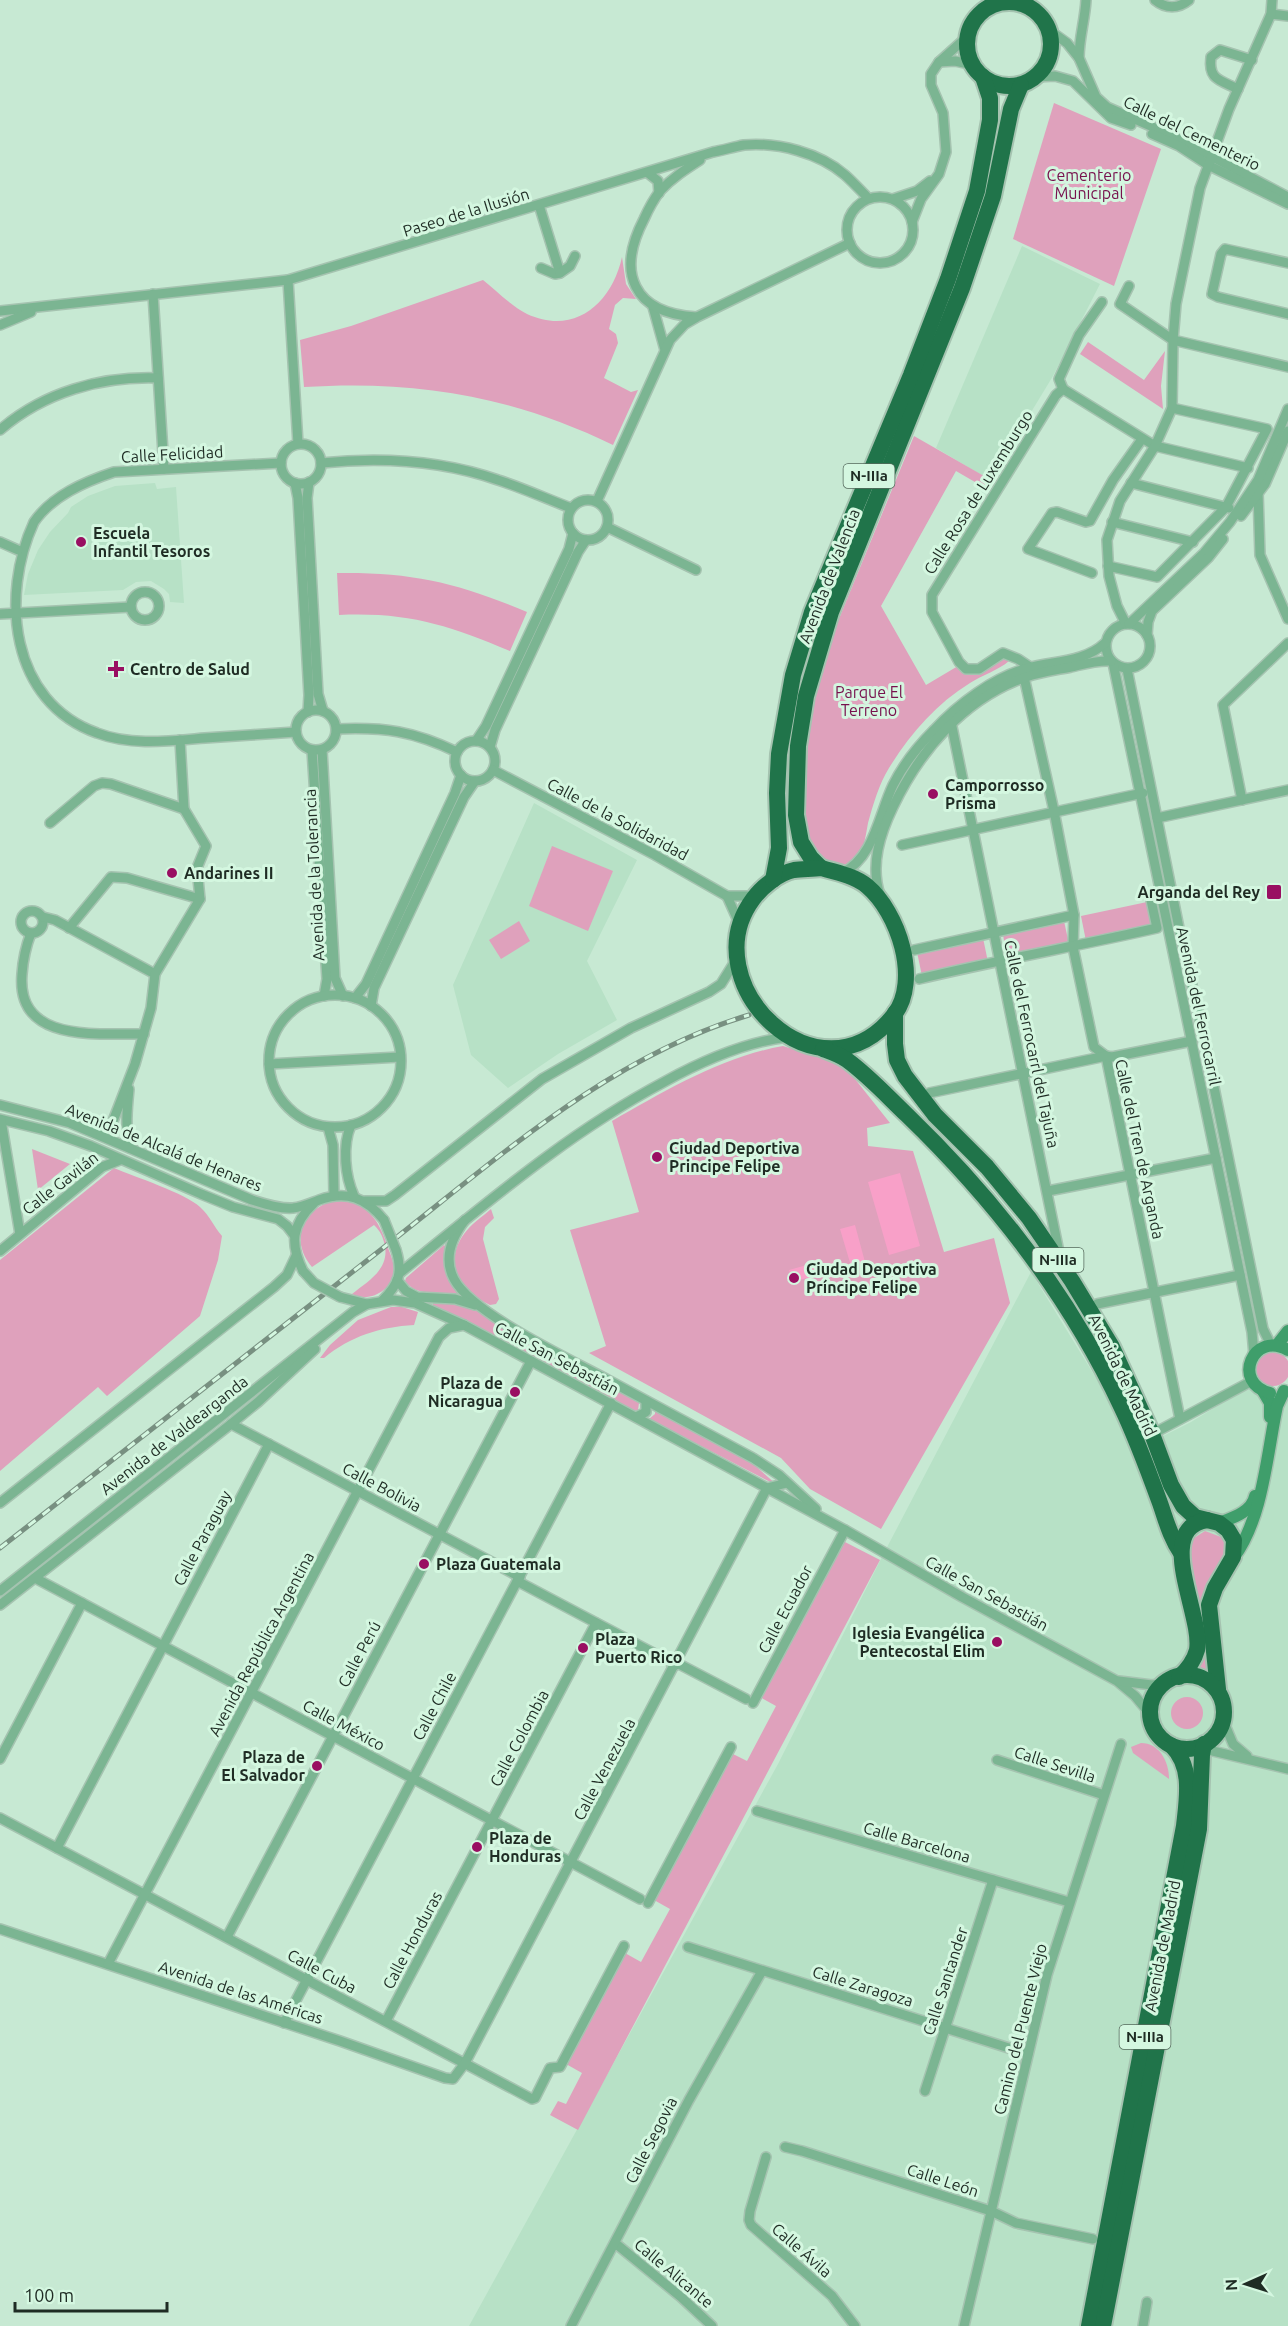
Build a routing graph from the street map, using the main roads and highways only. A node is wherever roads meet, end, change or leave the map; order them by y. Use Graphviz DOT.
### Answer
graph roads {
  1 [pos="995,3"];
  2 [pos="1034,6"];
  3 [pos="978,71"];
  4 [pos="1029,81"];
  5 [pos="821,868"];
  6 [pos="773,880"];
  7 [pos="895,1013"];
  8 [pos="822,1049"];
  9 [pos="1288,1331"];
  10 [pos="1279,1347"];
  11 [pos="1286,1390"];
  12 [pos="1263,1391"];
  13 [pos="1213,1522"];
  14 [pos="1181,1553"];
  15 [pos="1233,1557"];
  16 [pos="1173,1680"];
  17 [pos="1218,1689"];
  18 [pos="1172,1746"];
  19 [pos="1201,1746"];
  20 [pos="1089,2326"];
  21 [pos="1103,2326"];
  1 -- 2 [label="highway"];
  1 -- 3 [label="highway, N-IIIa"];
  2 -- 4 [label="highway, N-IIIa"];
  3 -- 4 [label="highway"];
  3 -- 6 [label="highway, Avenida de Valencia / N-IIIa"];
  4 -- 5 [label="highway, Avenida de Valencia / N-IIIa"];
  5 -- 6 [label="highway, N-IIIa"];
  5 -- 7 [label="highway, N-IIIa"];
  6 -- 8 [label="highway, N-IIIa"];
  7 -- 8 [label="highway, N-IIIa"];
  7 -- 13 [label="highway, Avenida de Madrid / N-IIIa"];
  8 -- 14 [label="highway, Avenida de Madrid / N-IIIa"];
  9 -- 10 [label="main road"];
  10 -- 12 [label="main road"];
  11 -- 12 [label="main road"];
  11 -- 15 [label="main road"];
  12 -- 13 [label="main road"];
  13 -- 14 [label="highway"];
  13 -- 15 [label="highway, Avenida de Madrid / N-IIIa"];
  14 -- 16 [label="highway, Avenida de Madrid / N-IIIa"];
  15 -- 17 [label="highway"];
  16 -- 17 [label="highway"];
  16 -- 18 [label="highway, N-IIIa"];
  17 -- 19 [label="highway"];
  18 -- 19 [label="highway"];
  18 -- 20 [label="highway, Avenida de Madrid / N-IIIa"];
  19 -- 21 [label="highway, Avenida de Madrid / N-IIIa"];
}
